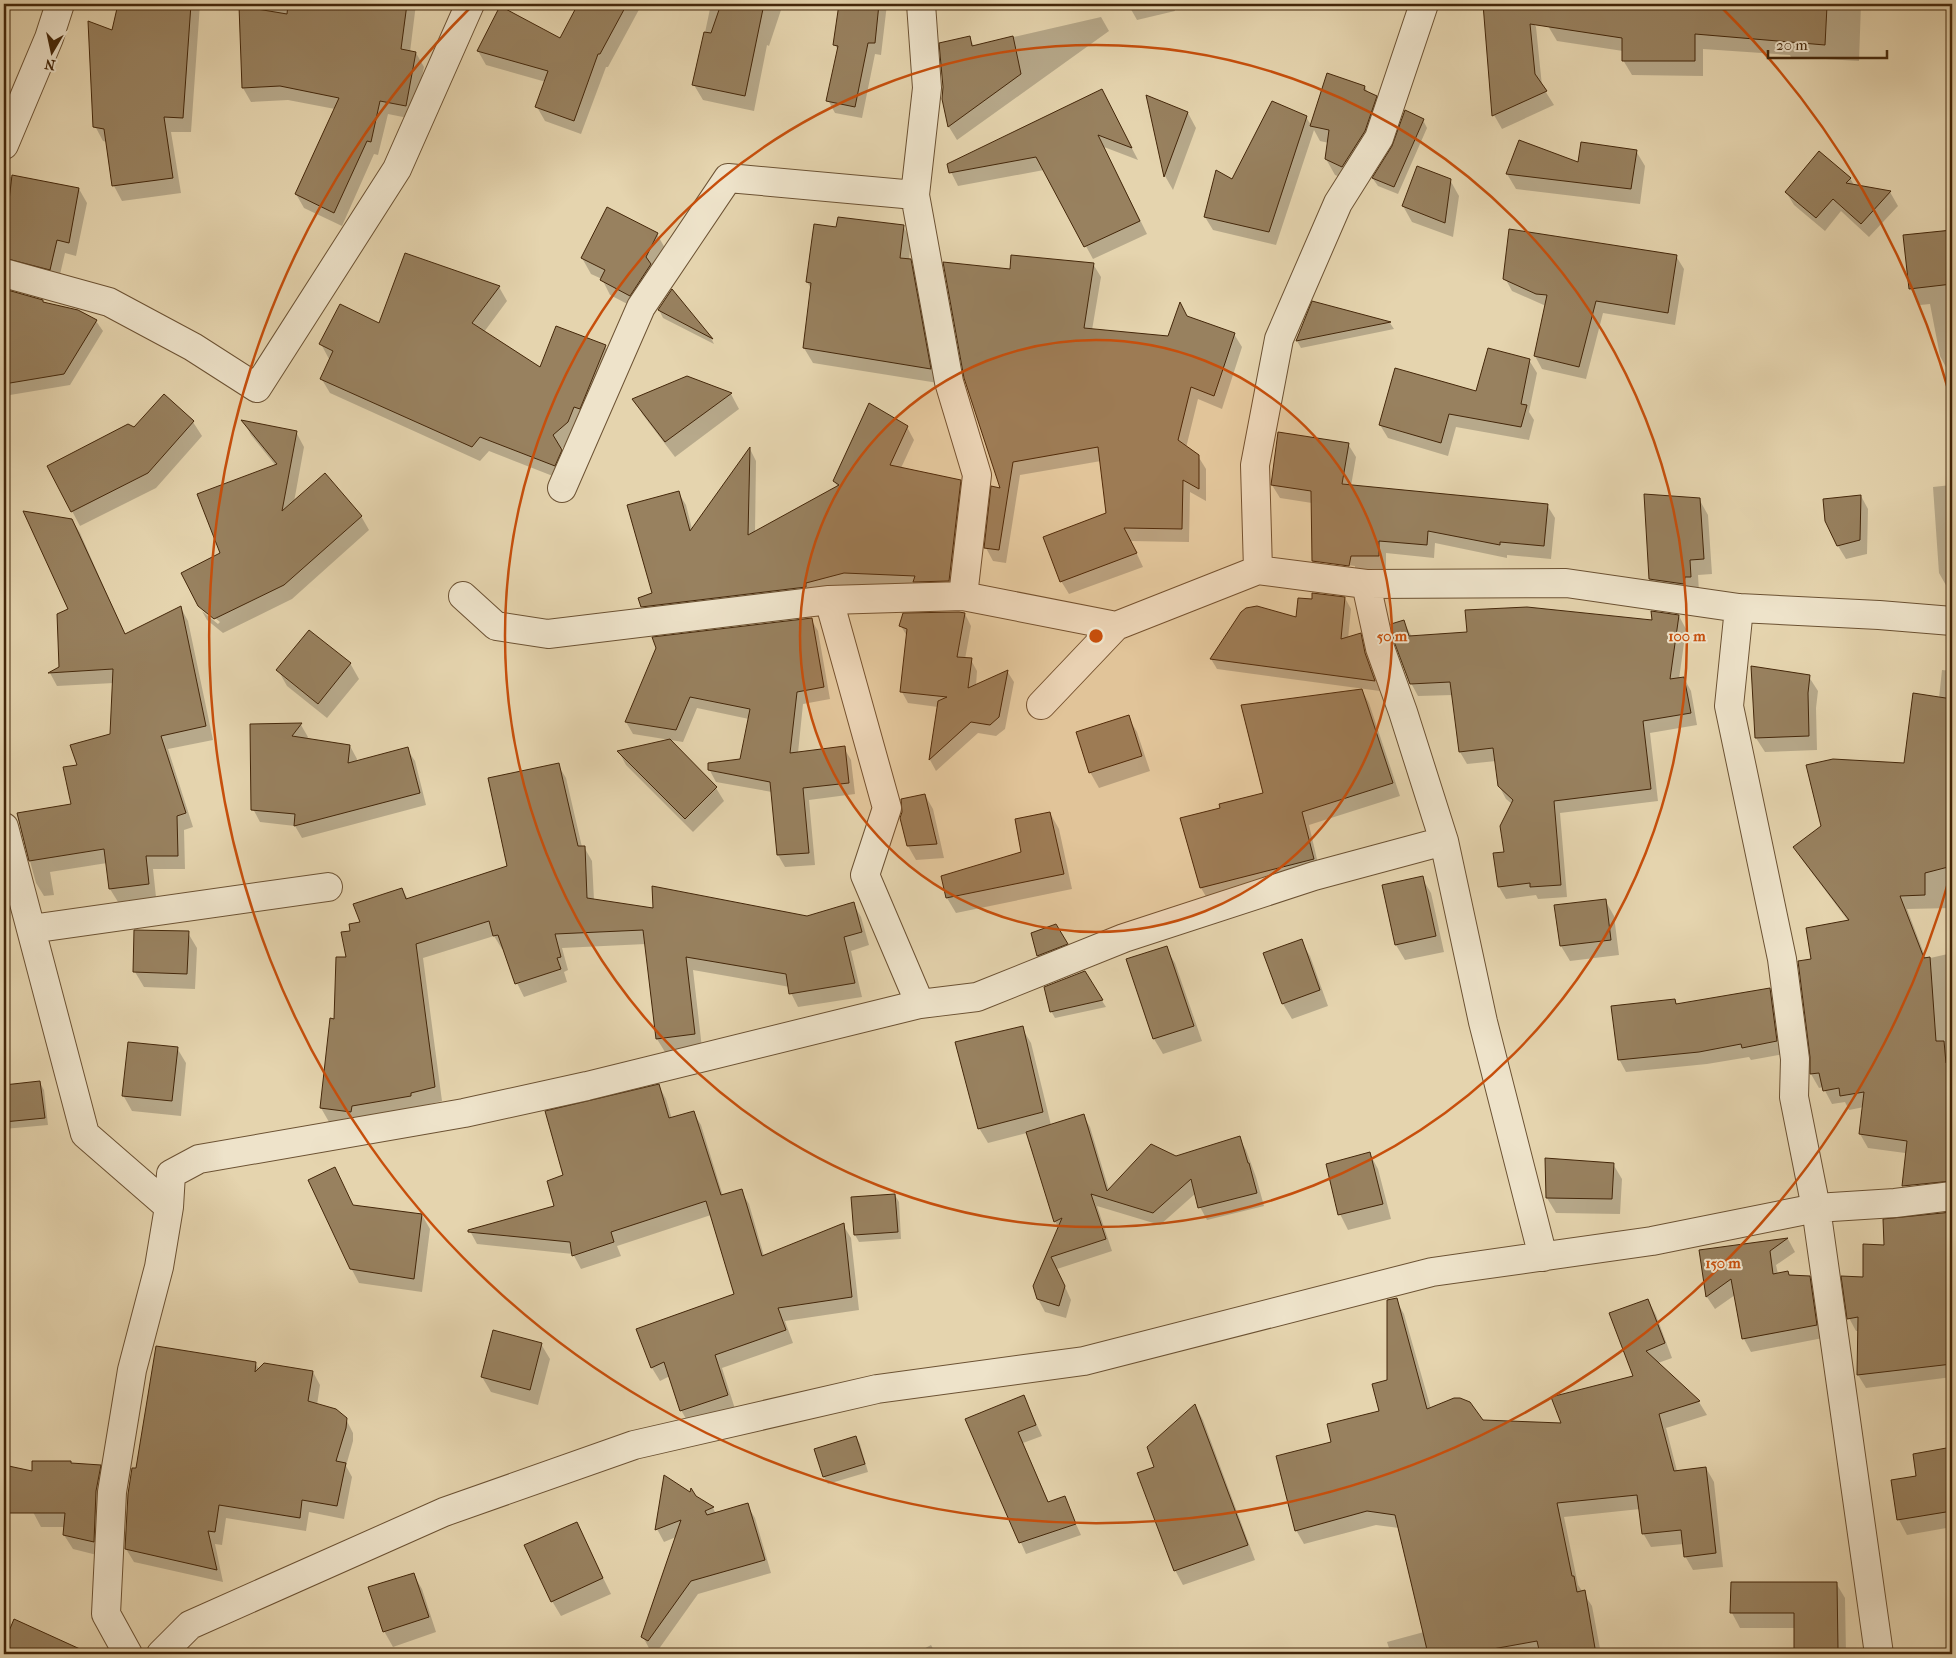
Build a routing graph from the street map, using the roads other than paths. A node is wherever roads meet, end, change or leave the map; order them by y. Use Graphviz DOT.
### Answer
graph roads {
  1 [pos="60,4"];
  2 [pos="470,4"];
  3 [pos="921,4"];
  4 [pos="1424,4"];
  5 [pos="4,145"];
  6 [pos="915,196"];
  7 [pos="4,273"];
  8 [pos="562,488"];
  9 [pos="1258,570"];
  10 [pos="1366,584"];
  11 [pos="462,596"];
  12 [pos="963,596"];
  13 [pos="829,600"];
  14 [pos="1739,608"];
  15 [pos="1952,621"];
  16 [pos="1116,626"];
  17 [pos="1041,705"];
  18 [pos="4,827"];
  19 [pos="1444,841"];
  20 [pos="328,887"];
  21 [pos="31,929"];
  22 [pos="920,1004"];
  23 [pos="1952,1196"];
  24 [pos="169,1207"];
  25 [pos="1816,1208"];
  26 [pos="1543,1256"];
  27 [pos="128,1654"];
  28 [pos="161,1654"];
  29 [pos="1879,1654"];
  1 -- 5 [label="street"];
  2 -- 7 [label="street"];
  3 -- 6 [label="street"];
  4 -- 9 [label="street"];
  6 -- 8 [label="street"];
  6 -- 12 [label="street"];
  9 -- 10 [label="street"];
  9 -- 16 [label="street"];
  10 -- 14 [label="street"];
  10 -- 19 [label="street"];
  11 -- 13 [label="street"];
  12 -- 13 [label="street"];
  12 -- 16 [label="street"];
  13 -- 22 [label="street"];
  14 -- 15 [label="street"];
  14 -- 25 [label="street"];
  16 -- 17 [label="street"];
  18 -- 21 [label="street"];
  19 -- 22 [label="street"];
  19 -- 26 [label="street"];
  20 -- 21 [label="street"];
  21 -- 24 [label="street"];
  22 -- 24 [label="street"];
  23 -- 25 [label="street"];
  24 -- 27 [label="street"];
  25 -- 26 [label="street"];
  25 -- 29 [label="street"];
  26 -- 28 [label="street"];
}
